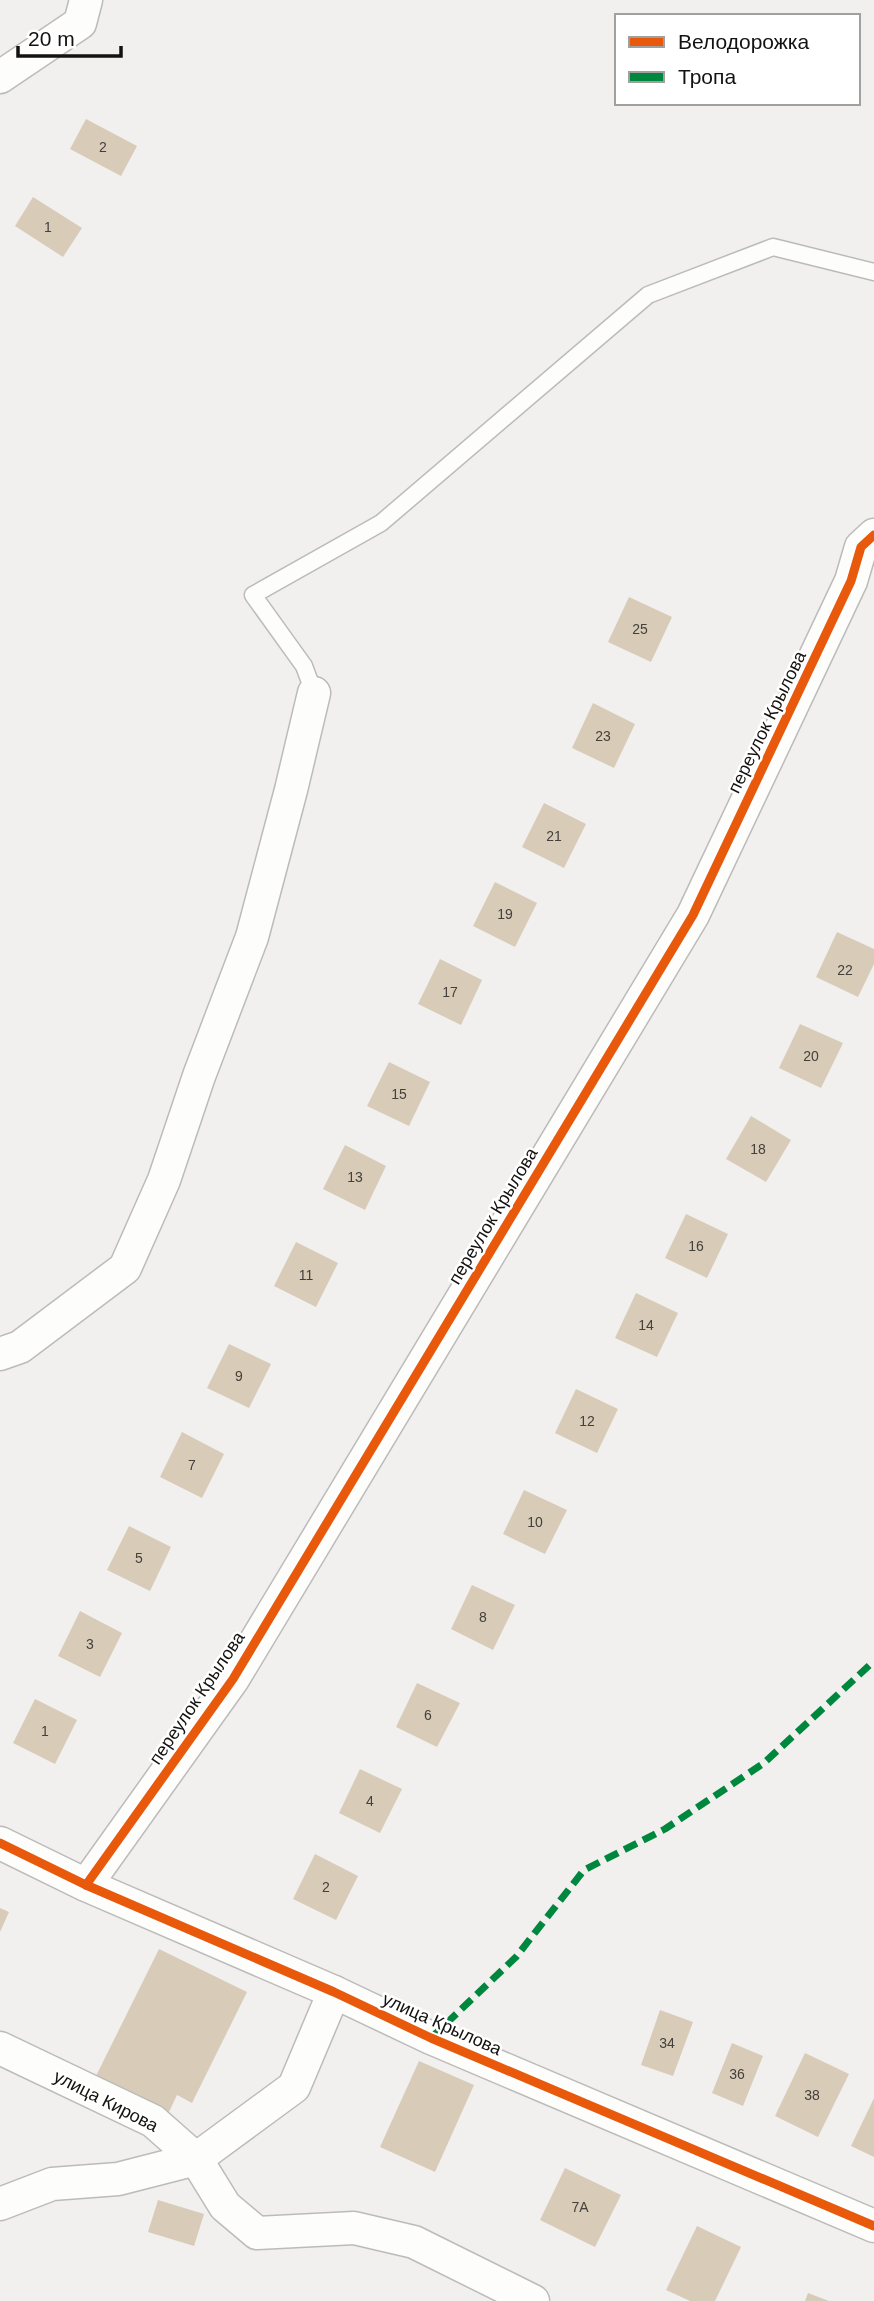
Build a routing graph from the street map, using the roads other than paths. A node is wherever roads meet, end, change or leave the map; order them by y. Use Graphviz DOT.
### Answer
graph roads {
  1 [pos="86,0"];
  2 [pos="0,77"];
  3 [pos="874,272"];
  4 [pos="874,535"];
  5 [pos="314,693"];
  6 [pos="0,1354"];
  7 [pos="0,1843"];
  8 [pos="86,1885"];
  9 [pos="334,1992"];
  10 [pos="0,2048"];
  11 [pos="196,2159"];
  12 [pos="0,2204"];
  13 [pos="874,2226"];
  14 [pos="533,2301"];
  1 -- 2 [label="street"];
  3 -- 5 [label="lane"];
  4 -- 8 [label="street, переулок Крылова"];
  5 -- 6 [label="street"];
  7 -- 8 [label="street, улица Крылова"];
  8 -- 9 [label="street, улица Крылова"];
  9 -- 11 [label="street"];
  9 -- 13 [label="street, улица Крылова"];
  10 -- 11 [label="street, улица Кирова"];
  11 -- 12 [label="street"];
  11 -- 14 [label="street, улица Кирова"];
}
